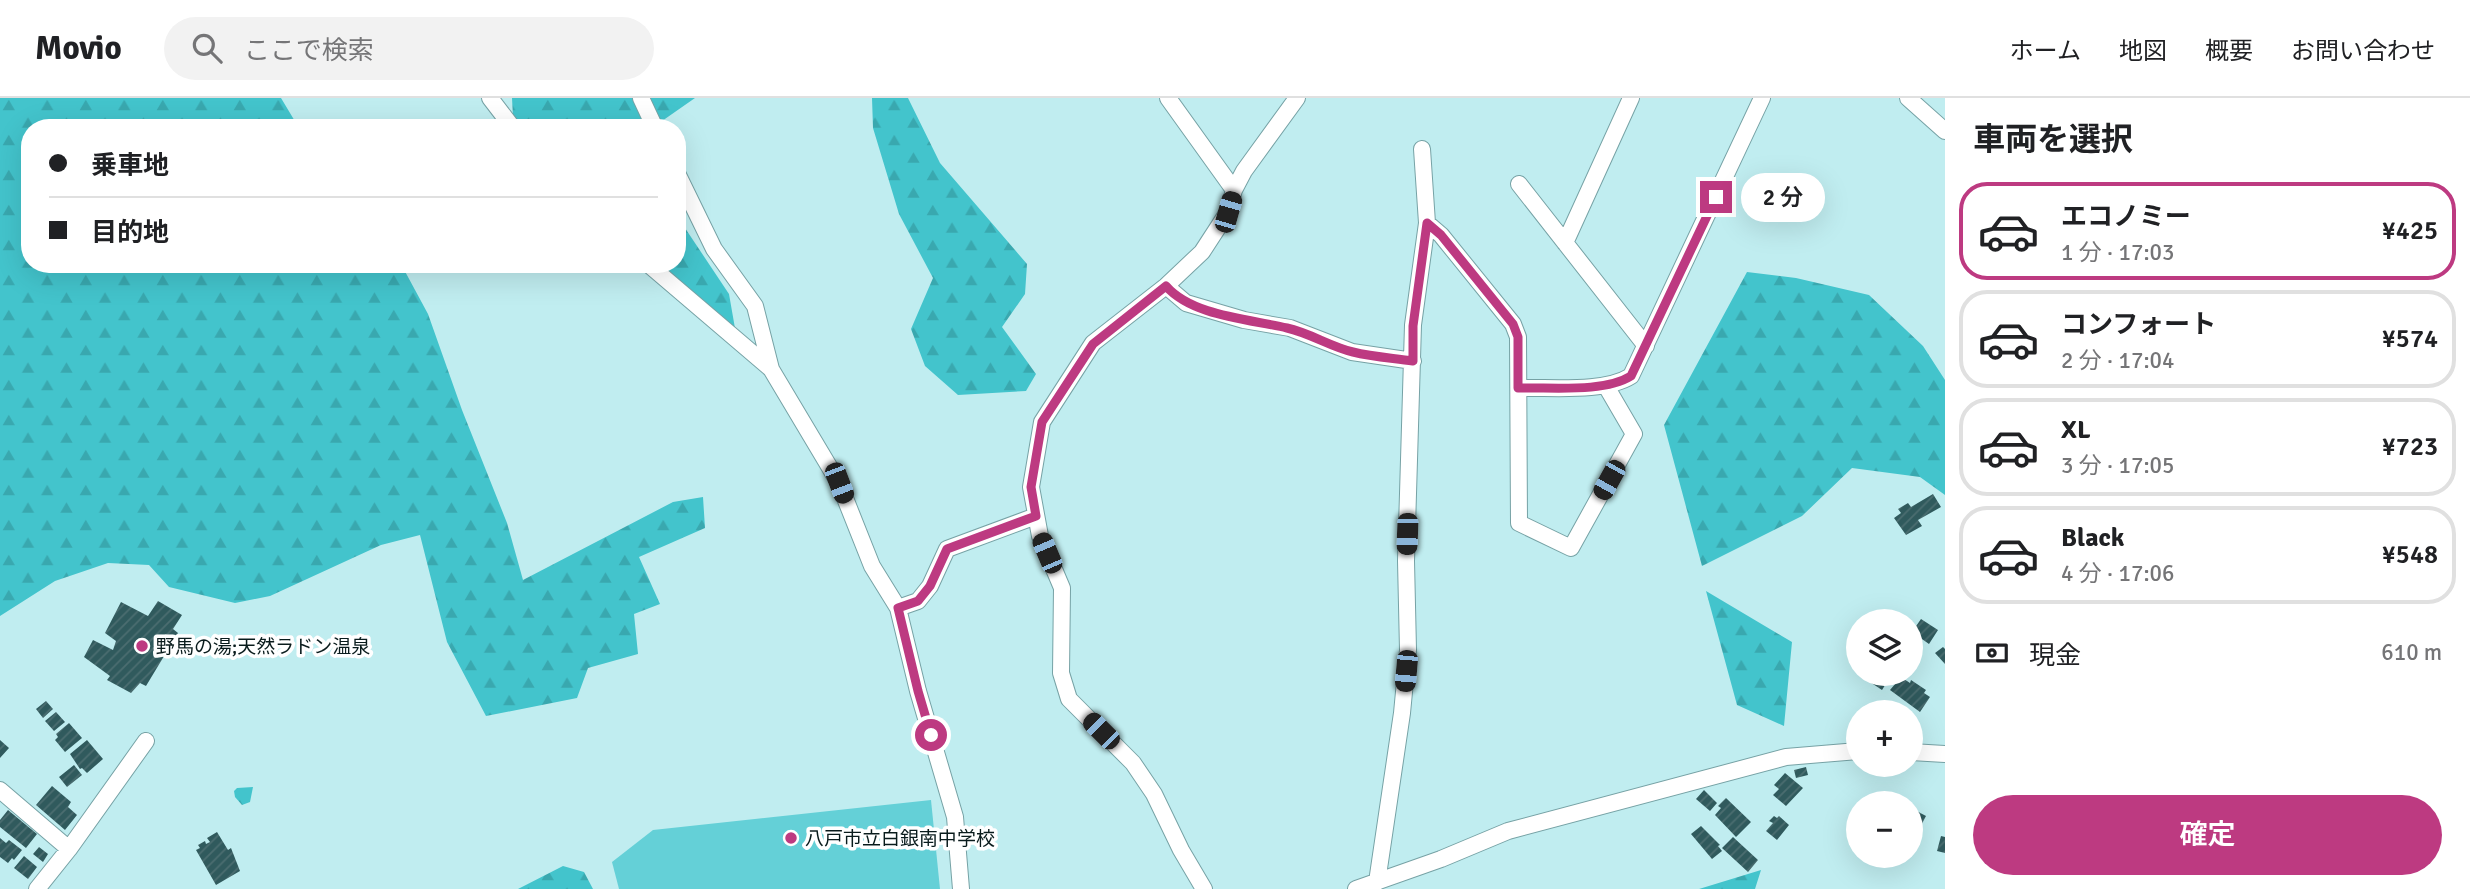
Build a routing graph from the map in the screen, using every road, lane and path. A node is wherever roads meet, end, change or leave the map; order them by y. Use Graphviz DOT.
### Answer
graph roads {
  1 [pos="490,98"];
  2 [pos="641,98"];
  3 [pos="1168,98"];
  4 [pos="1297,98"];
  5 [pos="1631,98"];
  6 [pos="1762,98"];
  7 [pos="1908,98"];
  8 [pos="506,119"];
  9 [pos="651,119"];
  10 [pos="1945,131"];
  11 [pos="1422,149"];
  12 [pos="1519,184"];
  13 [pos="1234,190"];
  14 [pos="686,191"];
  15 [pos="1427,223"];
  16 [pos="1565,243"];
  17 [pos="659,273"];
  18 [pos="1166,286"];
  19 [pos="1646,346"];
  20 [pos="1413,361"];
  21 [pos="771,369"];
  22 [pos="1606,386"];
  23 [pos="1518,388"];
  24 [pos="1036,516"];
  25 [pos="898,608"];
  26 [pos="146,741"];
  27 [pos="1846,752"];
  28 [pos="1923,753"];
  29 [pos="1945,754"];
  30 [pos="0,790"];
  31 [pos="69,849"];
  32 [pos="1377,882"];
  33 [pos="37,889"];
  34 [pos="961,889"];
  35 [pos="1204,889"];
  36 [pos="1356,889"];
  1 -- 8 [label="street"];
  2 -- 9 [label="street"];
  3 -- 13 [label="street"];
  4 -- 13 [label="street"];
  5 -- 16 [label="street"];
  6 -- 19 [label="street"];
  7 -- 10 [label="street"];
  11 -- 15 [label="street"];
  12 -- 16 [label="street"];
  13 -- 18 [label="street"];
  14 -- 21 [label="street"];
  15 -- 20 [label="street"];
  15 -- 23 [label="street"];
  16 -- 19 [label="street"];
  17 -- 21 [label="street"];
  18 -- 20 [label="street"];
  18 -- 24 [label="street"];
  19 -- 22 [label="street"];
  20 -- 32 [label="street"];
  21 -- 25 [label="street"];
  22 -- 23 [label="street"];
  22 -- 23 [label="street"];
  24 -- 25 [label="street"];
  24 -- 35 [label="street"];
  25 -- 34 [label="street"];
  26 -- 31 [label="street"];
  27 -- 32 [label="street"];
  28 -- 29 [label="street"];
  30 -- 31 [label="street"];
  31 -- 33 [label="street"];
  32 -- 36 [label="street"];
}
